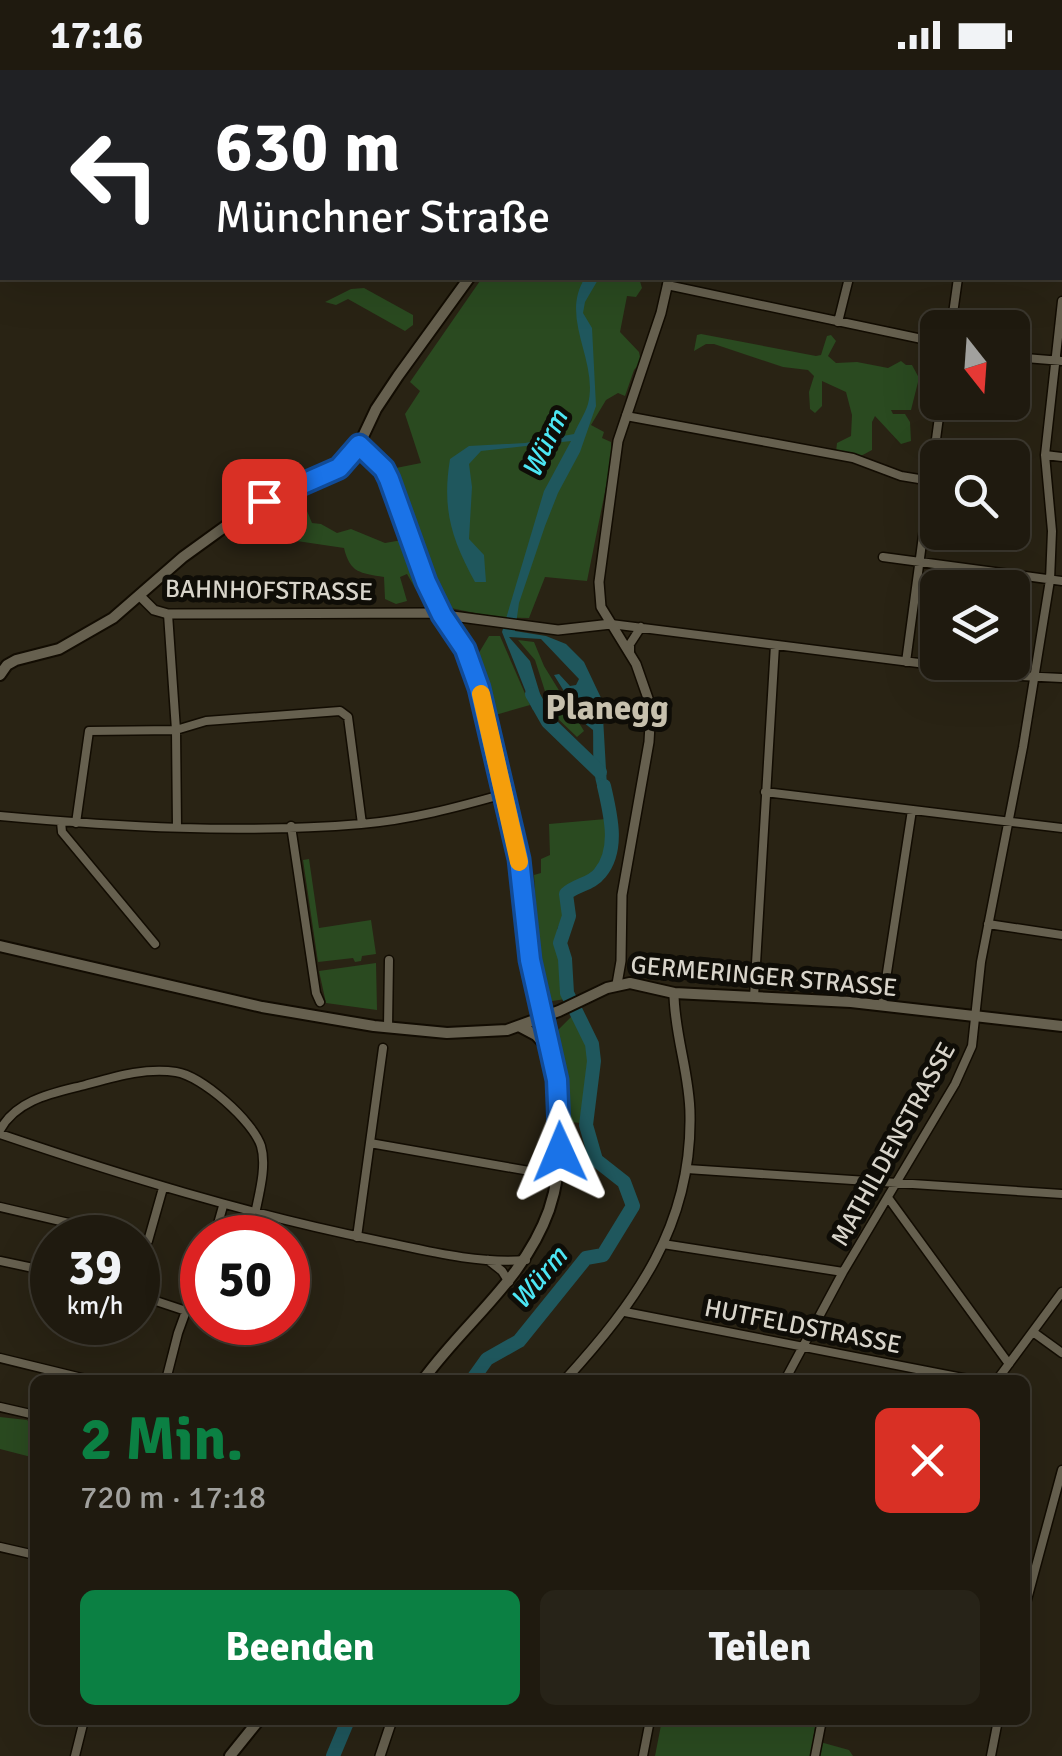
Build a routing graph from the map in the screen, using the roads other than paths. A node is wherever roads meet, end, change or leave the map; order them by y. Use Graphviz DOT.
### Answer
graph roads {
  1 [pos="468,280"];
  2 [pos="848,280"];
  3 [pos="958,280"];
  4 [pos="668,282"];
  5 [pos="1062,301"];
  6 [pos="954,310"];
  7 [pos="838,322"];
  8 [pos="920,339"];
  9 [pos="1030,358"];
  10 [pos="1058,361"];
  11 [pos="626,415"];
  12 [pos="359,445"];
  13 [pos="1046,455"];
  14 [pos="1062,456"];
  15 [pos="920,480"];
  16 [pos="922,550"];
  17 [pos="883,558"];
  18 [pos="920,563"];
  19 [pos="1050,580"];
  20 [pos="1062,581"];
  21 [pos="140,596"];
  22 [pos="168,614"];
  23 [pos="442,615"];
  24 [pos="472,620"];
  25 [pos="611,624"];
  26 [pos="641,627"];
  27 [pos="460,640"];
  28 [pos="775,644"];
  29 [pos="630,652"];
  30 [pos="906,662"];
  31 [pos="2,666"];
  32 [pos="1035,678"];
  33 [pos="1062,678"];
  34 [pos="176,730"];
  35 [pos="765,792"];
  36 [pos="504,794"];
  37 [pos="912,810"];
  38 [pos="0,816"];
  39 [pos="61,822"];
  40 [pos="1009,822"];
  41 [pos="76,823"];
  42 [pos="362,824"];
  43 [pos="292,826"];
  44 [pos="178,827"];
  45 [pos="1062,828"];
  46 [pos="988,924"];
  47 [pos="1062,935"];
  48 [pos="155,944"];
  49 [pos="0,946"];
  50 [pos="389,960"];
  51 [pos="621,961"];
  52 [pos="630,983"];
  53 [pos="618,984"];
  54 [pos="674,993"];
  55 [pos="754,997"];
  56 [pos="320,1002"];
  57 [pos="882,1005"];
  58 [pos="977,1015"];
  59 [pos="543,1017"];
  60 [pos="518,1026"];
  61 [pos="1062,1026"];
  62 [pos="388,1027"];
  63 [pos="382,1048"];
  64 [pos="550,1051"];
  65 [pos="0,1132"];
  66 [pos="370,1143"];
  67 [pos="688,1169"];
  68 [pos="558,1176"];
  69 [pos="899,1182"];
  70 [pos="162,1188"];
  71 [pos="1062,1194"];
  72 [pos="889,1200"];
  73 [pos="224,1206"];
  74 [pos="0,1207"];
  75 [pos="255,1214"];
  76 [pos="35,1215"];
  77 [pos="155,1215"];
  78 [pos="221,1215"];
  79 [pos="357,1236"];
  80 [pos="664,1244"];
  81 [pos="488,1260"];
  82 [pos="526,1260"];
  83 [pos="0,1261"];
  84 [pos="30,1267"];
  85 [pos="843,1272"];
  86 [pos="509,1282"];
  87 [pos="1062,1292"];
  88 [pos="625,1312"];
  89 [pos="180,1331"];
  90 [pos="1033,1332"];
  91 [pos="802,1346"];
  92 [pos="1062,1353"];
  93 [pos="0,1358"];
  94 [pos="1009,1364"];
  95 [pos="70,1375"];
  96 [pos="167,1375"];
  97 [pos="427,1375"];
  98 [pos="569,1375"];
  99 [pos="788,1375"];
  100 [pos="948,1375"];
  101 [pos="1000,1375"];
  102 [pos="0,1407"];
  103 [pos="30,1414"];
  104 [pos="1062,1470"];
  105 [pos="0,1546"];
  106 [pos="30,1555"];
  107 [pos="1030,1588"];
  108 [pos="83,1725"];
  109 [pos="255,1725"];
  110 [pos="391,1725"];
  111 [pos="649,1725"];
  112 [pos="821,1725"];
  113 [pos="997,1725"];
  114 [pos="383,1755"];
  115 [pos="74,1756"];
  116 [pos="230,1756"];
  117 [pos="643,1756"];
  118 [pos="815,1756"];
  119 [pos="992,1756"];
  1 -- 12 [label="main road"];
  2 -- 7 [label="street"];
  3 -- 6 [label="street"];
  4 -- 7 [label="street"];
  4 -- 11 [label="street"];
  5 -- 10 [label="street, MATHILDENSTRASSE"];
  7 -- 8 [label="street"];
  9 -- 10 [label="street"];
  10 -- 13 [label="street, MATHILDENSTRASSE"];
  11 -- 15 [label="street"];
  11 -- 25 [label="street"];
  12 -- 21 [label="main road"];
  12 -- 23 [label="main road"];
  13 -- 14 [label="street"];
  13 -- 19 [label="street, MATHILDENSTRASSE"];
  16 -- 18 [label="street"];
  17 -- 18 [label="street"];
  18 -- 19 [label="street"];
  18 -- 30 [label="street"];
  19 -- 20 [label="street"];
  19 -- 32 [label="street, MATHILDENSTRASSE"];
  21 -- 22 [label="street, BAHNHOFSTRASSE"];
  21 -- 31 [label="main road"];
  22 -- 23 [label="street, BAHNHOFSTRASSE"];
  22 -- 34 [label="street"];
  23 -- 24 [label="street, BAHNHOFSTRASSE"];
  23 -- 27 [label="main road"];
  24 -- 25 [label="street, BAHNHOFSTRASSE"];
  24 -- 27 [label="street"];
  25 -- 26 [label="street, BAHNHOFSTRASSE"];
  25 -- 29 [label="street"];
  26 -- 28 [label="street, BAHNHOFSTRASSE"];
  26 -- 29 [label="street"];
  27 -- 36 [label="main road"];
  28 -- 30 [label="street, BAHNHOFSTRASSE"];
  28 -- 35 [label="street"];
  29 -- 51 [label="street"];
  30 -- 32 [label="street, BAHNHOFSTRASSE"];
  32 -- 33 [label="street, BAHNHOFSTRASSE"];
  32 -- 40 [label="street, MATHILDENSTRASSE"];
  34 -- 41 [label="street"];
  34 -- 42 [label="street"];
  34 -- 44 [label="street"];
  35 -- 37 [label="street"];
  35 -- 55 [label="street"];
  36 -- 42 [label="street"];
  36 -- 59 [label="main road"];
  37 -- 40 [label="street"];
  37 -- 57 [label="street"];
  38 -- 39 [label="street"];
  39 -- 41 [label="street"];
  39 -- 48 [label="street"];
  40 -- 45 [label="street"];
  40 -- 46 [label="street, MATHILDENSTRASSE"];
  41 -- 44 [label="street"];
  42 -- 43 [label="street"];
  43 -- 44 [label="street"];
  43 -- 56 [label="street"];
  46 -- 47 [label="street"];
  46 -- 58 [label="street, MATHILDENSTRASSE"];
  49 -- 62 [label="main road, GERMERINGER STRASSE"];
  50 -- 62 [label="street"];
  51 -- 52 [label="street"];
  51 -- 53 [label="street"];
  52 -- 53 [label="main road, GERMERINGER STRASSE"];
  52 -- 54 [label="main road, GERMERINGER STRASSE"];
  53 -- 59 [label="main road, GERMERINGER STRASSE"];
  54 -- 55 [label="main road, GERMERINGER STRASSE"];
  54 -- 67 [label="street"];
  55 -- 57 [label="main road, GERMERINGER STRASSE"];
  57 -- 58 [label="main road, GERMERINGER STRASSE"];
  58 -- 61 [label="main road, GERMERINGER STRASSE"];
  58 -- 69 [label="street, MATHILDENSTRASSE"];
  59 -- 60 [label="main road, GERMERINGER STRASSE"];
  59 -- 64 [label="main road"];
  60 -- 62 [label="main road, GERMERINGER STRASSE"];
  60 -- 64 [label="main road"];
  63 -- 66 [label="street"];
  64 -- 68 [label="main road"];
  65 -- 70 [label="street"];
  65 -- 75 [label="street"];
  66 -- 68 [label="street"];
  66 -- 79 [label="street"];
  67 -- 69 [label="street"];
  67 -- 80 [label="street"];
  68 -- 82 [label="main road"];
  69 -- 71 [label="street"];
  69 -- 72 [label="street, MATHILDENSTRASSE"];
  70 -- 73 [label="street"];
  70 -- 77 [label="street"];
  72 -- 85 [label="street, MATHILDENSTRASSE"];
  72 -- 94 [label="street"];
  73 -- 75 [label="street"];
  73 -- 78 [label="street"];
  74 -- 76 [label="street"];
  75 -- 79 [label="street"];
  79 -- 81 [label="street"];
  80 -- 85 [label="street"];
  80 -- 88 [label="street"];
  81 -- 82 [label="street"];
  81 -- 86 [label="street"];
  82 -- 86 [label="main road"];
  83 -- 84 [label="street"];
  85 -- 91 [label="street, MATHILDENSTRASSE"];
  86 -- 97 [label="main road"];
  87 -- 90 [label="street"];
  88 -- 91 [label="street, HUTFELDSTRASSE"];
  88 -- 98 [label="street"];
  89 -- 96 [label="street"];
  90 -- 92 [label="street"];
  90 -- 94 [label="street"];
  91 -- 99 [label="street, MATHILDENSTRASSE"];
  91 -- 100 [label="street, HUTFELDSTRASSE"];
  93 -- 95 [label="street"];
  94 -- 101 [label="street"];
  102 -- 103 [label="street"];
  104 -- 107 [label="street"];
  105 -- 106 [label="street"];
  108 -- 115 [label="street"];
  109 -- 116 [label="main road"];
  110 -- 114 [label="street"];
  111 -- 117 [label="street"];
  112 -- 118 [label="street"];
  113 -- 119 [label="street"];
}
